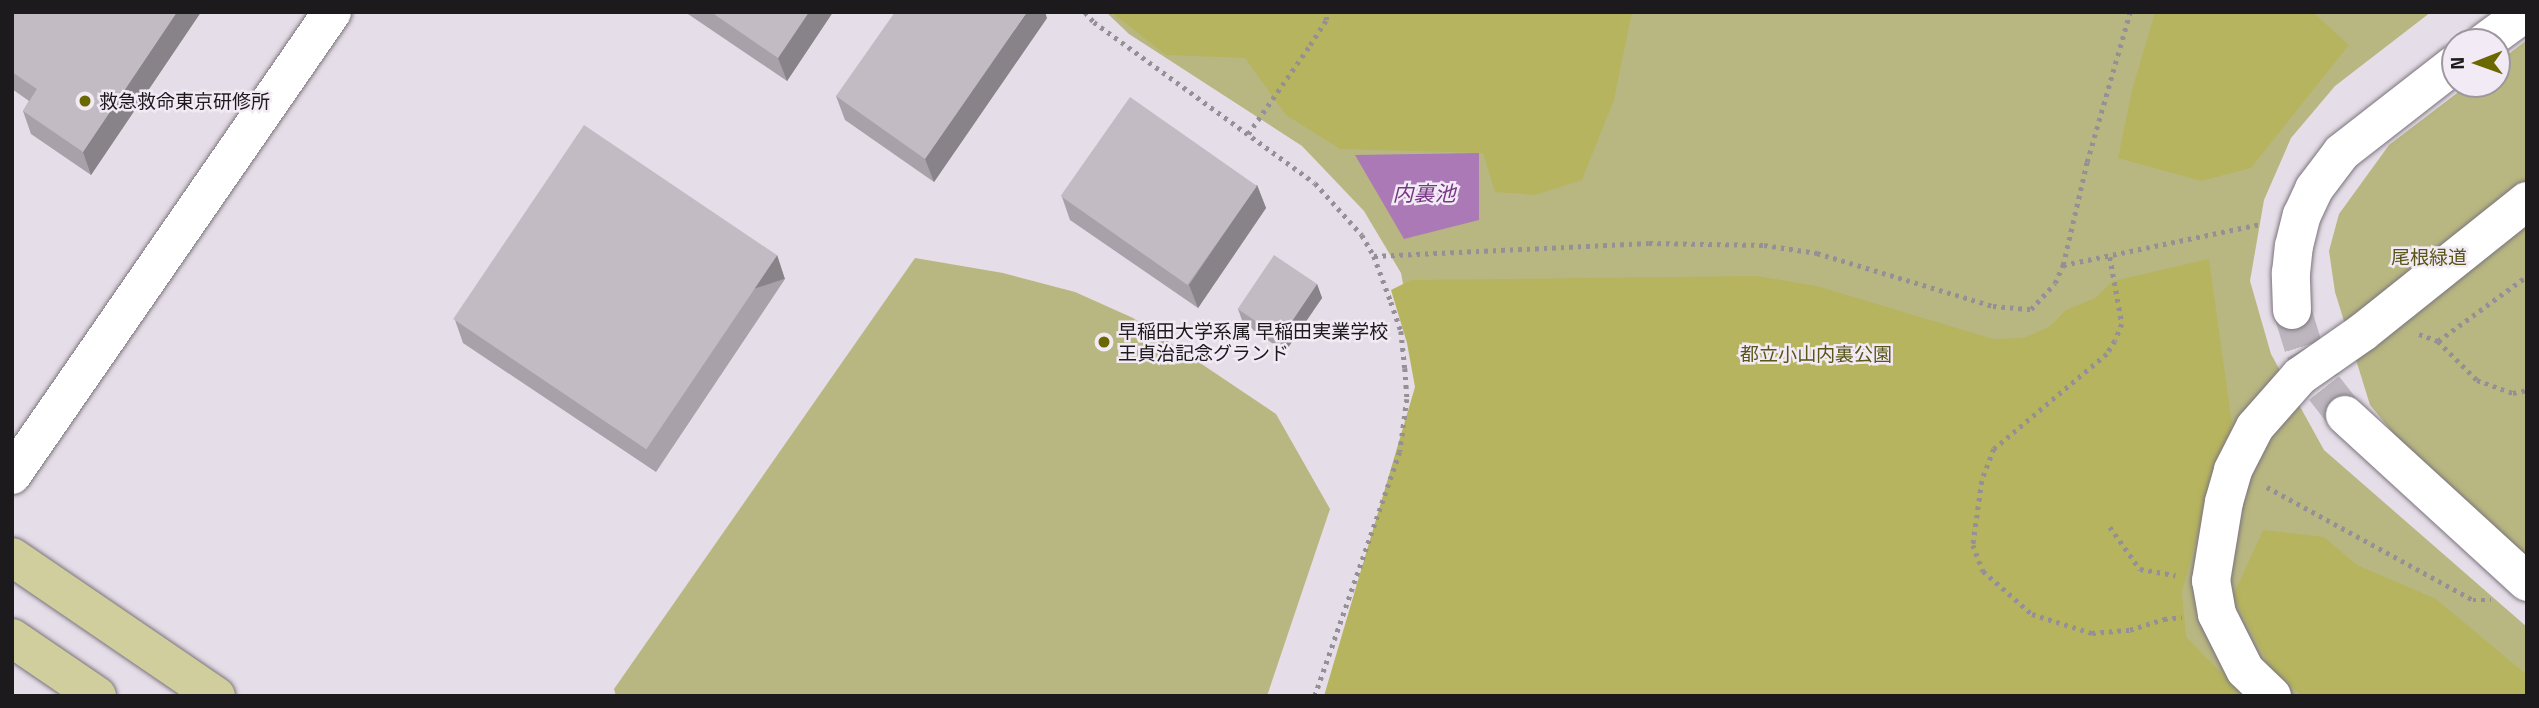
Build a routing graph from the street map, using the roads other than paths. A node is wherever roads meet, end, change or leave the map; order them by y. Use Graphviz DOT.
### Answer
graph roads {
  1 [pos="332,12"];
  2 [pos="2526,12"];
  3 [pos="2504,28"];
  4 [pos="2441,75"];
  5 [pos="2527,201"];
  6 [pos="2292,310"];
  7 [pos="2345,415"];
  8 [pos="12,475"];
  9 [pos="12,557"];
  10 [pos="2511,591"];
  11 [pos="12,638"];
  12 [pos="97,696"];
  13 [pos="216,696"];
  14 [pos="2272,696"];
  1 -- 8 [label="street"];
  2 -- 3 [label="street"];
  4 -- 6 [label="street"];
  5 -- 14 [label="street"];
  7 -- 10 [label="street"];
  9 -- 13 [label="main road"];
  11 -- 12 [label="main road"];
}
